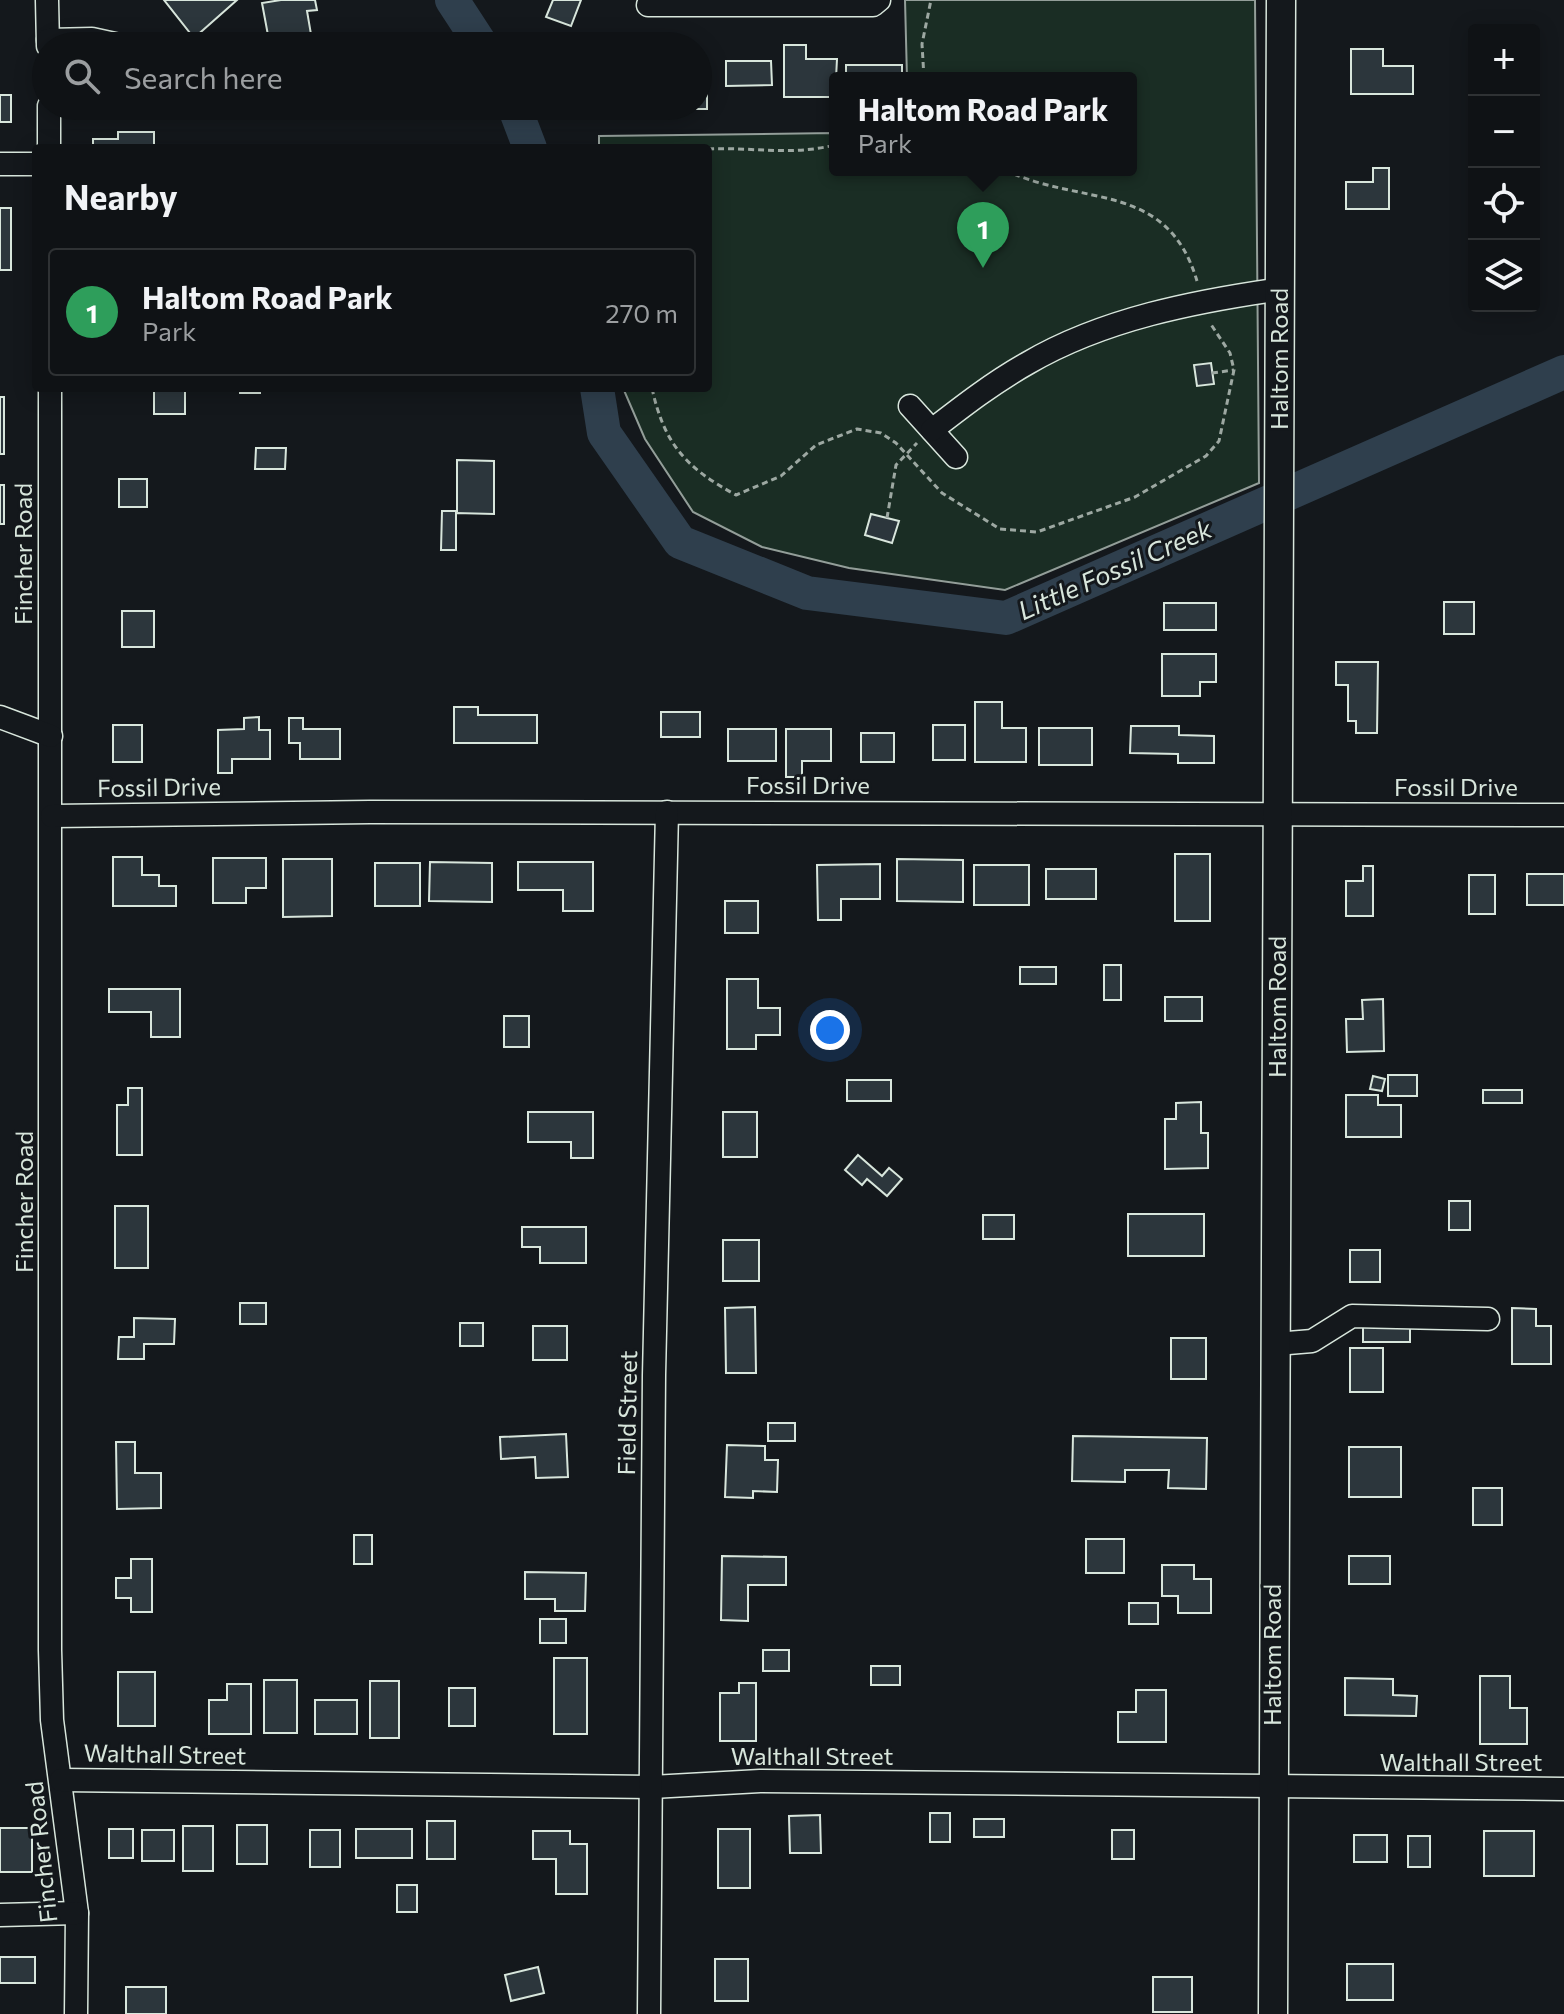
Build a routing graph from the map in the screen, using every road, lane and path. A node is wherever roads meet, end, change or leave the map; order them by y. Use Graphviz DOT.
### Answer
graph roads {
  1 [pos="47,0"];
  2 [pos="879,0"];
  3 [pos="931,0"];
  4 [pos="1281,0"];
  5 [pos="648,5"];
  6 [pos="48,32"];
  7 [pos="924,72"];
  8 [pos="49,120"];
  9 [pos="49,144"];
  10 [pos="829,146"];
  11 [pos="712,149"];
  12 [pos="0,164"];
  13 [pos="32,164"];
  14 [pos="1281,289"];
  15 [pos="1234,370"];
  16 [pos="1212,373"];
  17 [pos="50,392"];
  18 [pos="910,406"];
  19 [pos="932,430"];
  20 [pos="905,453"];
  21 [pos="956,457"];
  22 [pos="887,518"];
  23 [pos="0,717"];
  24 [pos="51,736"];
  25 [pos="667,812"];
  26 [pos="1280,812"];
  27 [pos="1564,815"];
  28 [pos="52,816"];
  29 [pos="1488,1319"];
  30 [pos="1276,1344"];
  31 [pos="61,1780"];
  32 [pos="652,1787"];
  33 [pos="1272,1787"];
  34 [pos="1564,1789"];
  35 [pos="77,1913"];
  36 [pos="0,1915"];
  37 [pos="76,2014"];
  38 [pos="649,2014"];
  39 [pos="1273,2014"];
  1 -- 6 [label="street"];
  2 -- 5 [label="street"];
  3 -- 7 [label="path"];
  4 -- 14 [label="main road, Haltom Road"];
  8 -- 9 [label="street"];
  10 -- 11 [label="path"];
  12 -- 13 [label="street"];
  14 -- 19 [label="street"];
  14 -- 26 [label="main road, Haltom Road"];
  15 -- 16 [label="path"];
  17 -- 24 [label="street, Fincher Road"];
  18 -- 19 [label="street"];
  19 -- 21 [label="street"];
  20 -- 22 [label="path"];
  23 -- 24 [label="street"];
  24 -- 28 [label="street, Fincher Road"];
  25 -- 26 [label="street, Fossil Drive"];
  25 -- 28 [label="street, Fossil Drive"];
  25 -- 32 [label="street, Field Street"];
  26 -- 27 [label="street, Fossil Drive"];
  26 -- 30 [label="main road, Haltom Road"];
  28 -- 31 [label="street, Fincher Road"];
  29 -- 30 [label="street"];
  30 -- 33 [label="main road, Haltom Road"];
  31 -- 32 [label="street, Walthall Street"];
  31 -- 35 [label="street, Fincher Road"];
  32 -- 33 [label="street, Walthall Street"];
  32 -- 38 [label="street, Field Street"];
  33 -- 34 [label="street, Walthall Street"];
  33 -- 39 [label="main road, Haltom Road"];
  35 -- 36 [label="street"];
  35 -- 37 [label="street, Fincher Road"];
}
